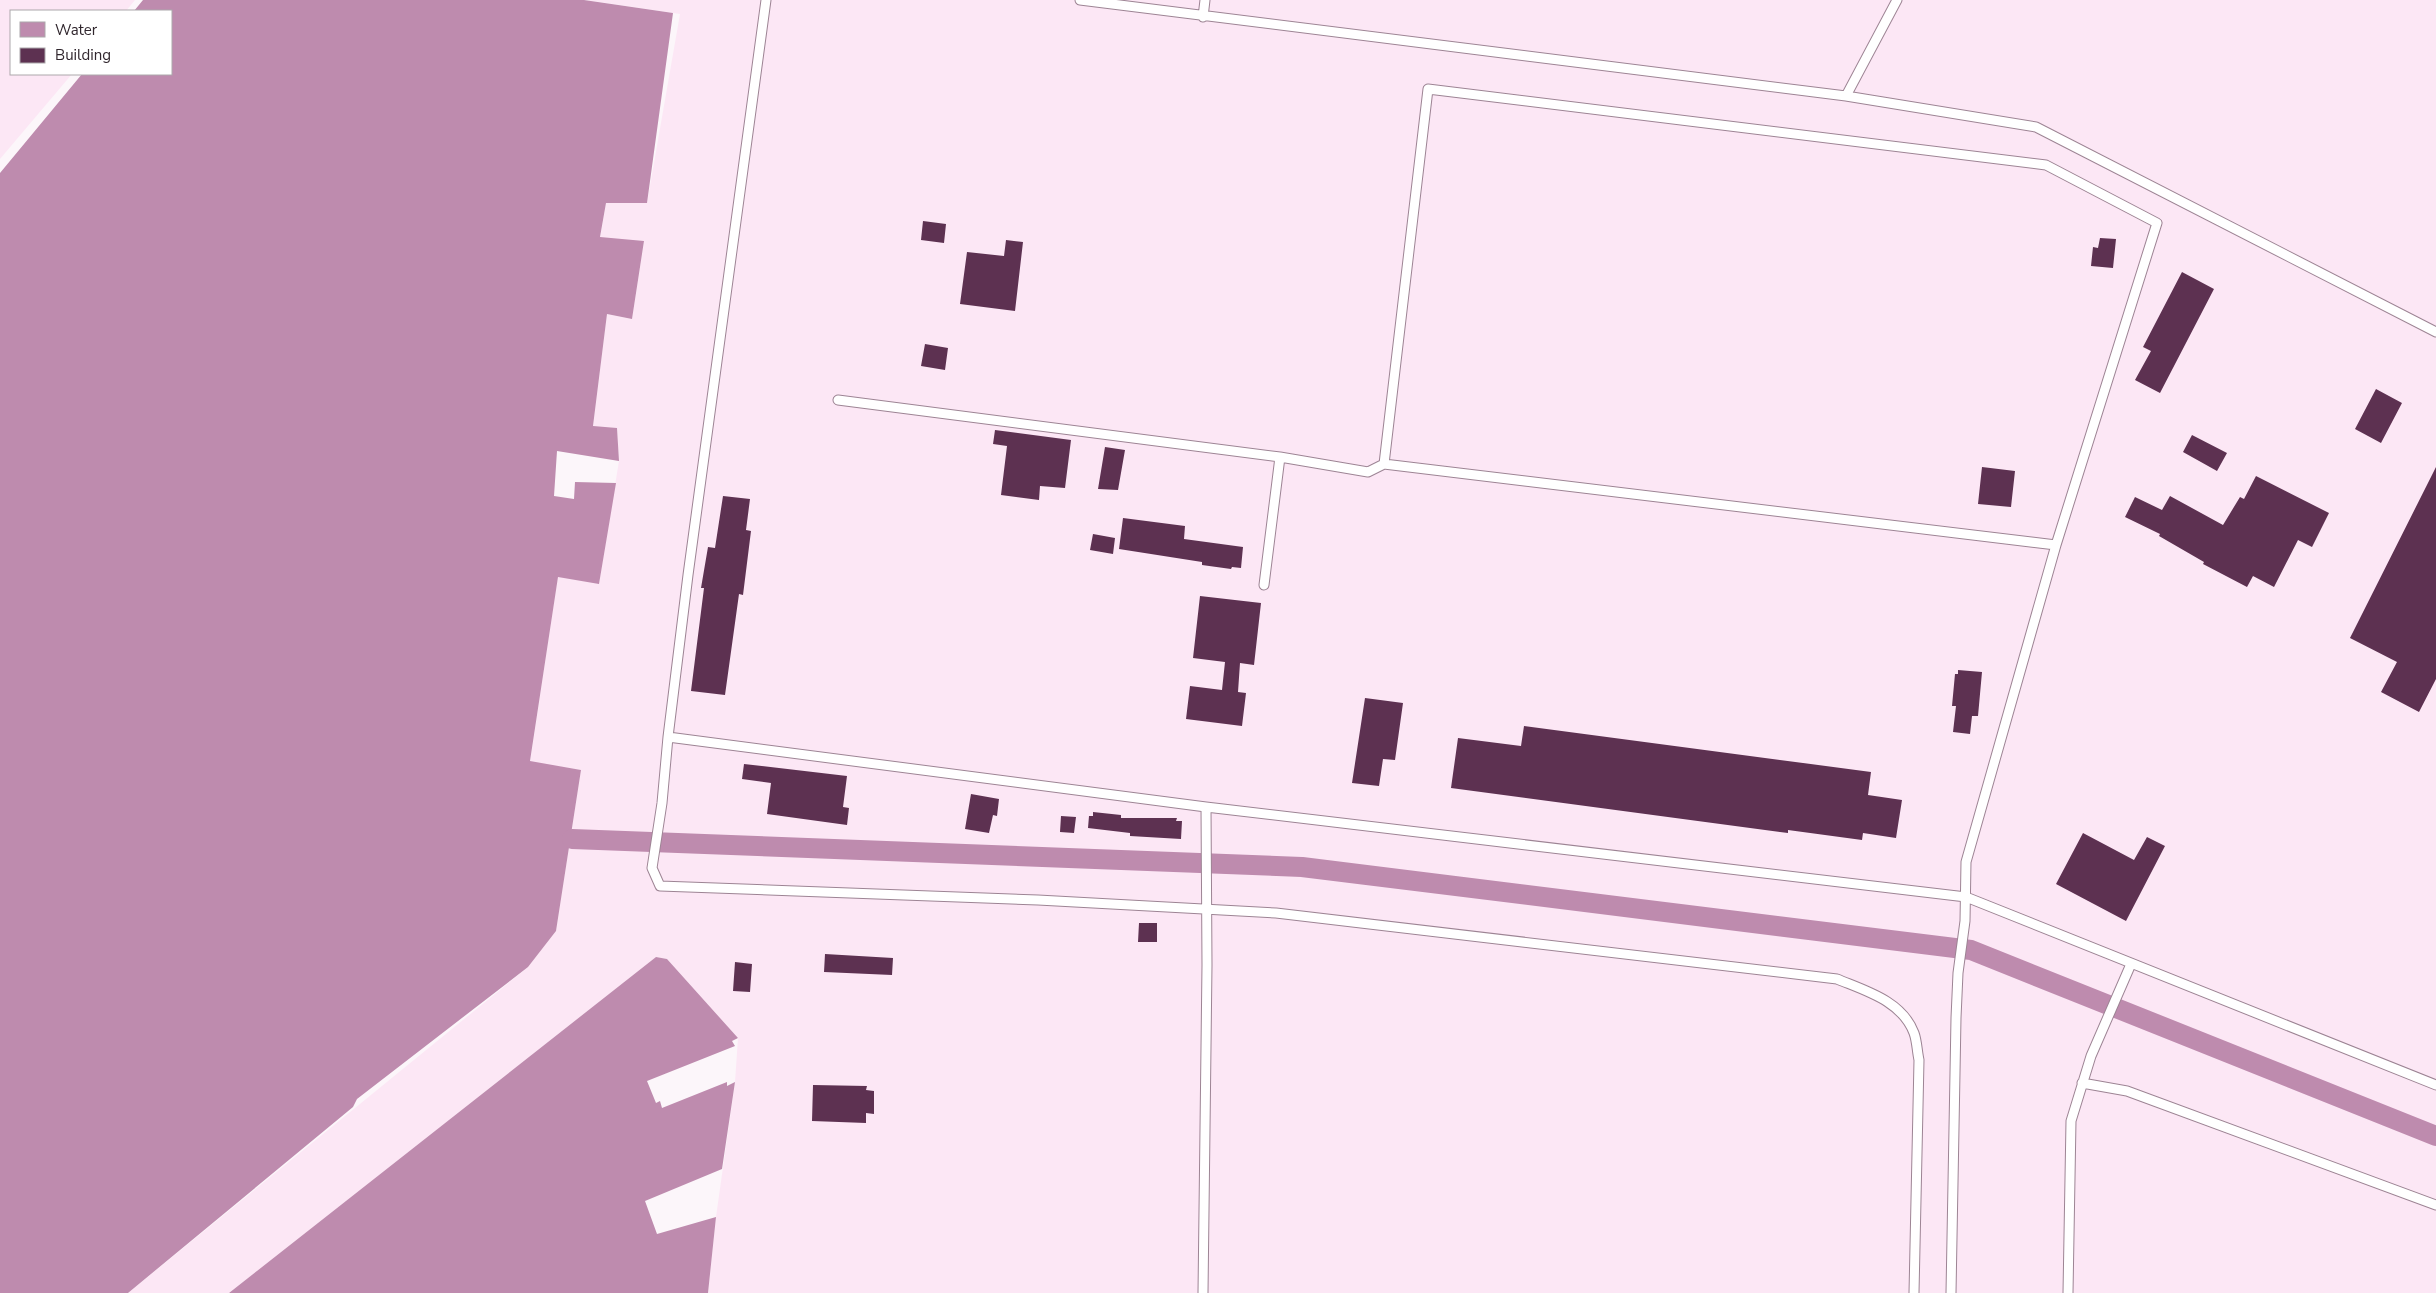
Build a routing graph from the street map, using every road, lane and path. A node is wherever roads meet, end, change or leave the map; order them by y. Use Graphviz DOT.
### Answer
graph roads {
  1 [pos="766,0"];
  2 [pos="1080,0"];
  3 [pos="1205,0"];
  4 [pos="1897,0"];
  5 [pos="1203,17"];
  6 [pos="1846,96"];
  7 [pos="2436,332"];
  8 [pos="838,400"];
  9 [pos="1280,457"];
  10 [pos="1384,464"];
  11 [pos="2056,545"];
  12 [pos="1264,585"];
  13 [pos="668,737"];
  14 [pos="1206,810"];
  15 [pos="1966,897"];
  16 [pos="1206,909"];
  17 [pos="2131,964"];
  18 [pos="2082,1082"];
  19 [pos="2436,1085"];
  20 [pos="2436,1205"];
  21 [pos="1203,1293"];
  22 [pos="1914,1293"];
  23 [pos="1951,1293"];
  24 [pos="2068,1293"];
  1 -- 13 [label="lane"];
  2 -- 5 [label="lane"];
  3 -- 5 [label="lane"];
  4 -- 6 [label="lane"];
  5 -- 6 [label="lane"];
  6 -- 7 [label="lane"];
  8 -- 9 [label="lane"];
  9 -- 10 [label="lane"];
  9 -- 12 [label="lane"];
  10 -- 11 [label="lane"];
  10 -- 11 [label="lane"];
  11 -- 15 [label="lane"];
  13 -- 14 [label="lane"];
  13 -- 16 [label="lane"];
  14 -- 15 [label="lane"];
  14 -- 16 [label="lane"];
  15 -- 17 [label="lane"];
  15 -- 23 [label="lane"];
  16 -- 21 [label="lane"];
  16 -- 22 [label="lane"];
  17 -- 18 [label="lane"];
  17 -- 19 [label="lane"];
  18 -- 20 [label="lane"];
  18 -- 24 [label="lane"];
}
